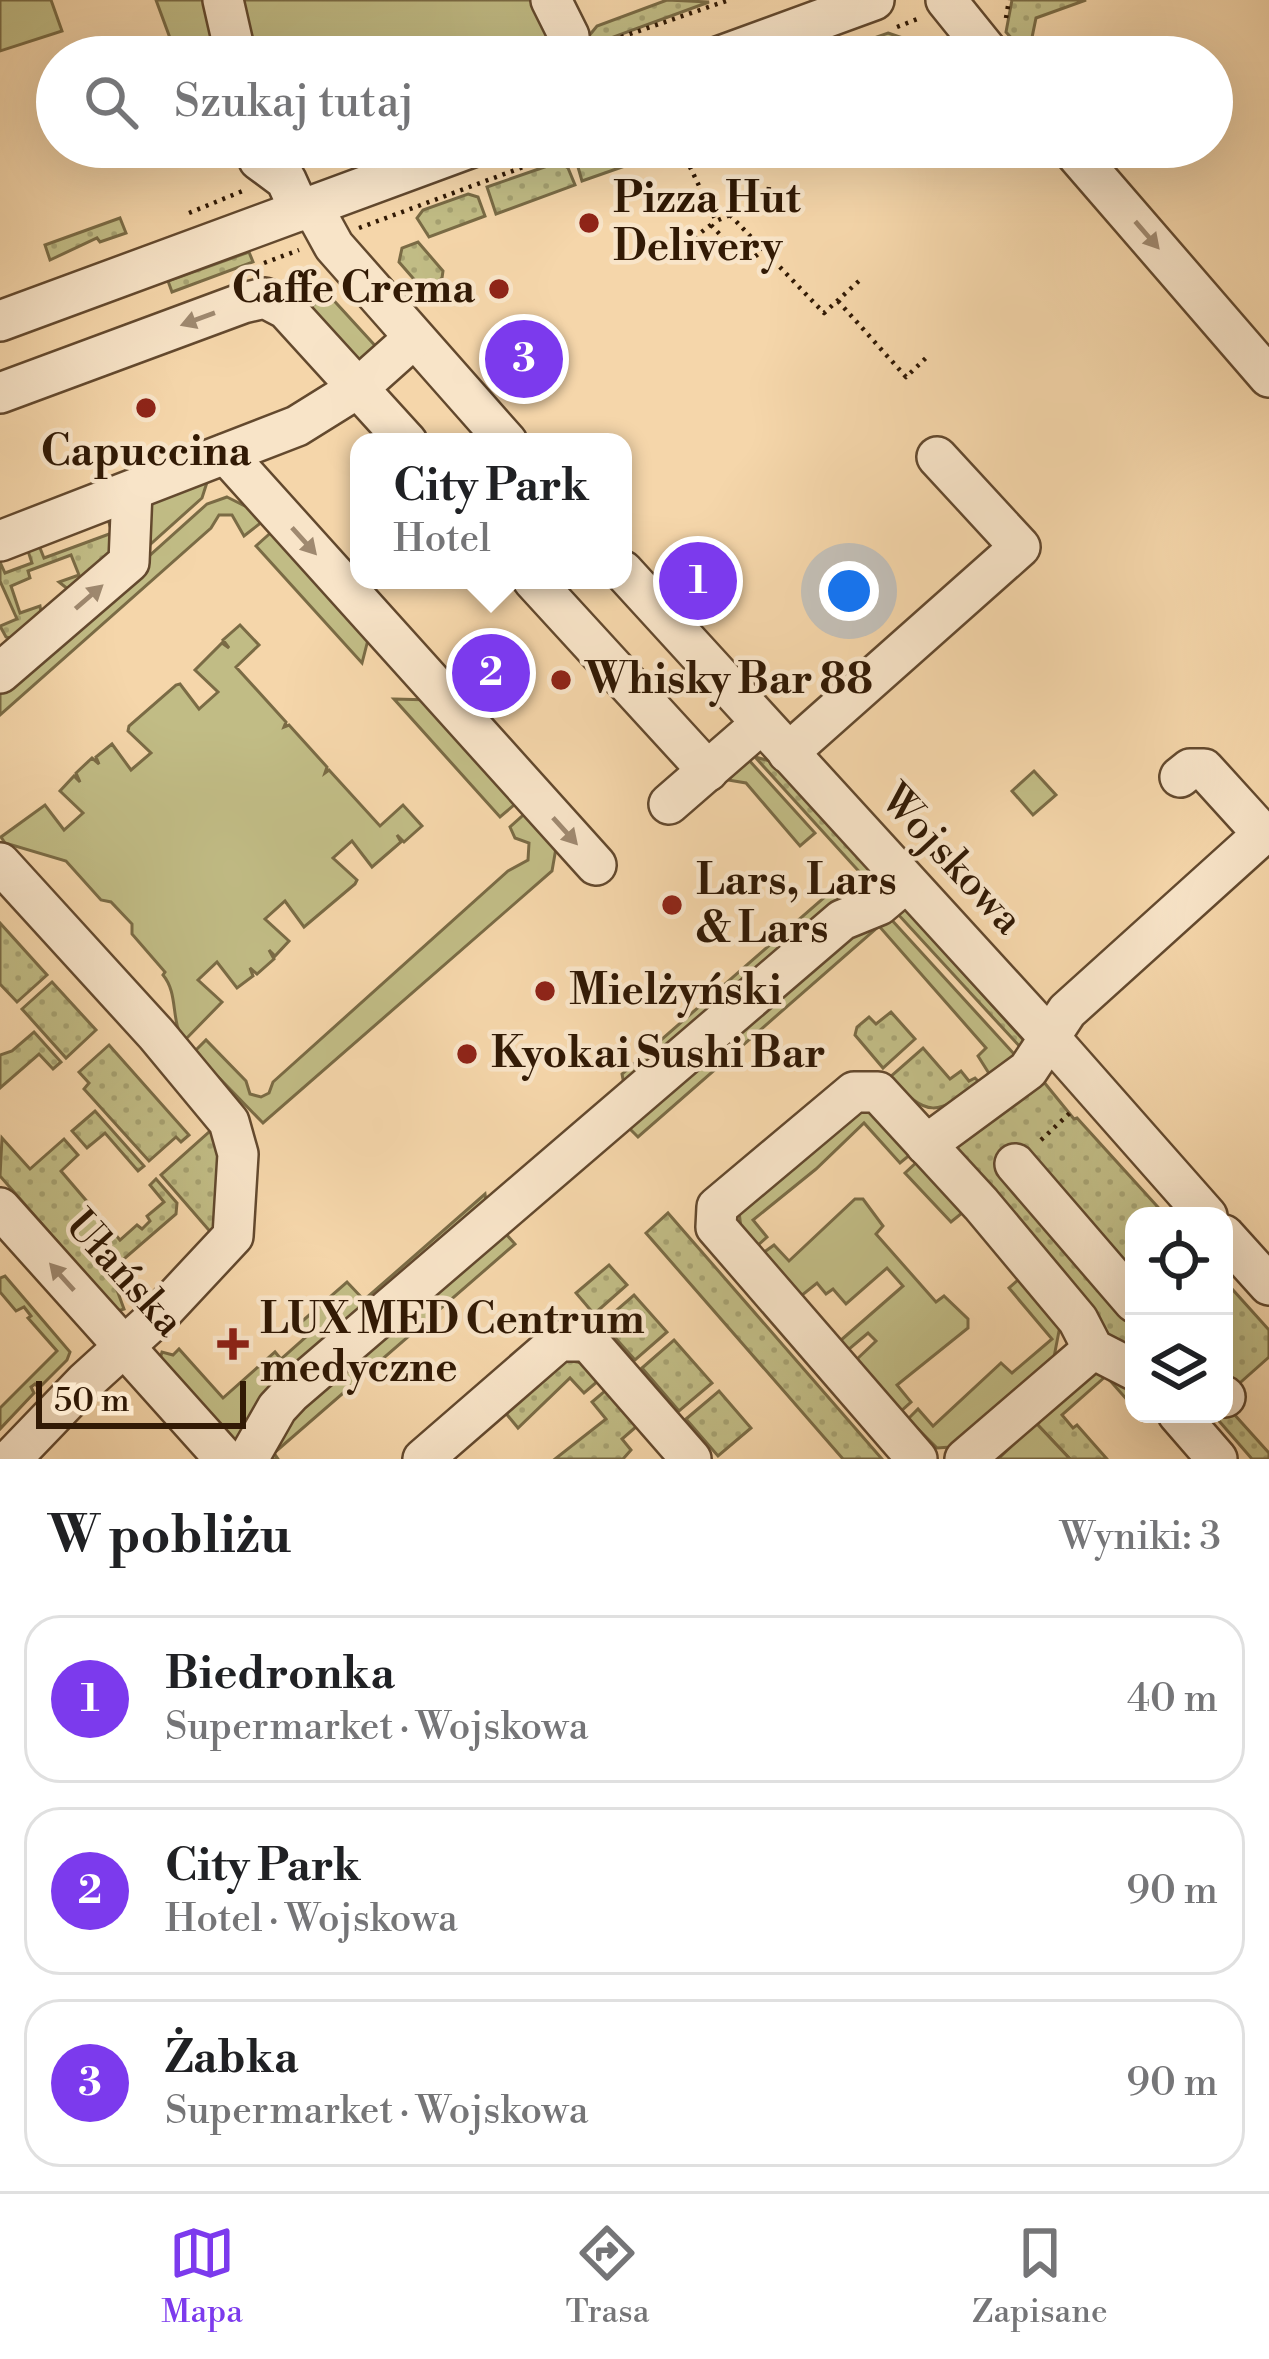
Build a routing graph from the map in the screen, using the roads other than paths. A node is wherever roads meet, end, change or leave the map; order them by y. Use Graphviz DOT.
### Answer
graph roads {
  1 [pos="223,0"];
  2 [pos="551,0"];
  3 [pos="950,6"];
  4 [pos="879,16"];
  5 [pos="231,36"];
  6 [pos="569,36"];
  7 [pos="800,36"];
  8 [pos="975,36"];
  9 [pos="275,168"];
  10 [pos="415,168"];
  11 [pos="1088,168"];
  12 [pos="306,208"];
  13 [pos="0,321"];
  14 [pos="414,338"];
  15 [pos="1269,377"];
  16 [pos="358,388"];
  17 [pos="0,393"];
  18 [pos="399,433"];
  19 [pos="499,433"];
  20 [pos="226,454"];
  21 [pos="937,457"];
  22 [pos="132,491"];
  23 [pos="0,541"];
  24 [pos="632,581"];
  25 [pos="540,589"];
  26 [pos="0,673"];
  27 [pos="761,724"];
  28 [pos="788,753"];
  29 [pos="1180,777"];
  30 [pos="1266,838"];
  31 [pos="0,863"];
  32 [pos="596,865"];
  33 [pos="905,883"];
  34 [pos="1049,1037"];
  35 [pos="926,1144"];
  36 [pos="1015,1164"];
  37 [pos="1199,1207"];
  38 [pos="0,1208"];
  39 [pos="1233,1245"];
  40 [pos="1269,1285"];
  41 [pos="1125,1292"];
  42 [pos="124,1346"];
  43 [pos="1093,1349"];
  44 [pos="1125,1365"];
  45 [pos="1186,1423"];
  46 [pos="11,1459"];
  47 [pos="225,1459"];
  48 [pos="248,1459"];
  49 [pos="423,1459"];
  50 [pos="692,1459"];
  51 [pos="917,1459"];
  52 [pos="965,1459"];
  53 [pos="1217,1459"];
  1 -- 5 [label="street"];
  2 -- 6 [label="street"];
  3 -- 8 [label="street"];
  4 -- 7 [label="street"];
  9 -- 12 [label="street"];
  10 -- 12 [label="street"];
  11 -- 15 [label="street, one-way"];
  12 -- 13 [label="street"];
  12 -- 14 [label="street"];
  14 -- 16 [label="street"];
  14 -- 19 [label="street"];
  16 -- 17 [label="street, one-way"];
  16 -- 18 [label="street"];
  16 -- 20 [label="street"];
  20 -- 22 [label="street"];
  20 -- 32 [label="street, one-way"];
  21 -- 28 [label="street"];
  22 -- 23 [label="street"];
  26 -- 22 [label="street, one-way"];
  24 -- 27 [label="street, Wojskowa"];
  25 -- 27 [label="street"];
  27 -- 28 [label="street, Wojskowa"];
  28 -- 33 [label="street, Wojskowa"];
  29 -- 30 [label="street"];
  30 -- 34 [label="street"];
  31 -- 42 [label="street"];
  33 -- 34 [label="street, Wojskowa"];
  33 -- 48 [label="street"];
  34 -- 35 [label="street"];
  34 -- 37 [label="street, Wojskowa"];
  35 -- 43 [label="street"];
  35 -- 51 [label="street"];
  36 -- 41 [label="street"];
  42 -- 38 [label="street, Ułańska, one-way"];
  39 -- 40 [label="street"];
  42 -- 46 [label="street"];
  42 -- 47 [label="street, Ułańska"];
  43 -- 44 [label="street"];
  43 -- 52 [label="street"];
  45 -- 53 [label="street"];
  49 -- 50 [label="street"];
}
